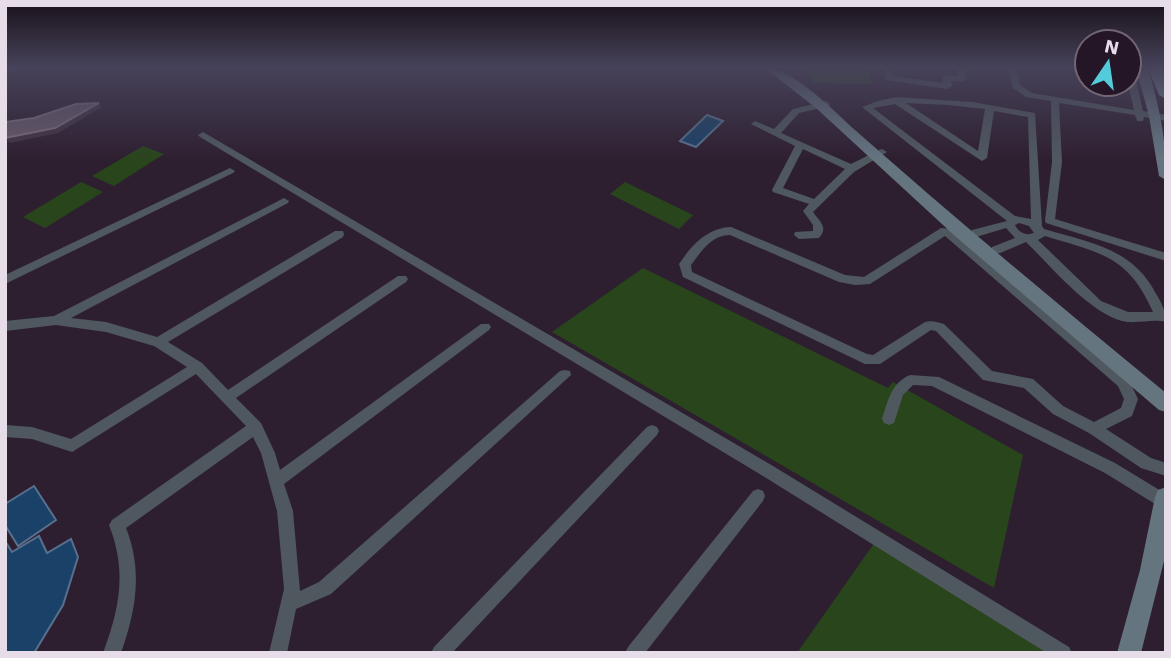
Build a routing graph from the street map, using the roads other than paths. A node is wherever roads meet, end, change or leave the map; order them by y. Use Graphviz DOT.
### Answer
graph roads {
  1 [pos="814,99"];
  2 [pos="816,99"];
  3 [pos="1043,99"];
  4 [pos="1136,99"];
  5 [pos="1153,99"];
  6 [pos="896,100"];
  7 [pos="1055,103"];
  8 [pos="823,105"];
  9 [pos="990,107"];
  10 [pos="1140,117"];
  11 [pos="1161,120"];
  12 [pos="755,124"];
  13 [pos="775,134"];
  14 [pos="202,135"];
  15 [pos="800,146"];
  16 [pos="879,153"];
  17 [pos="853,169"];
  18 [pos="230,171"];
  19 [pos="1166,176"];
  20 [pos="284,201"];
  21 [pos="817,203"];
  22 [pos="1011,222"];
  23 [pos="953,230"];
  24 [pos="976,233"];
  25 [pos="1033,233"];
  26 [pos="339,234"];
  27 [pos="799,235"];
  28 [pos="996,250"];
  29 [pos="1166,257"];
  30 [pos="402,279"];
  31 [pos="5,280"];
  32 [pos="1163,317"];
  33 [pos="56,320"];
  34 [pos="5,326"];
  35 [pos="485,327"];
  36 [pos="158,342"];
  37 [pos="197,367"];
  38 [pos="565,374"];
  39 [pos="1166,391"];
  40 [pos="228,397"];
  41 [pos="1166,404"];
  42 [pos="889,419"];
  43 [pos="256,427"];
  44 [pos="1094,429"];
  45 [pos="5,431"];
  46 [pos="652,431"];
  47 [pos="1166,470"];
  48 [pos="277,481"];
  49 [pos="758,496"];
  50 [pos="1165,500"];
  51 [pos="289,604"];
  52 [pos="112,653"];
  53 [pos="278,653"];
  54 [pos="440,653"];
  55 [pos="634,653"];
  56 [pos="1063,653"];
  57 [pos="1129,653"];
  1 -- 8 [label="street"];
  2 -- 8 [label="street"];
  3 -- 7 [label="street"];
  4 -- 10 [label="street"];
  5 -- 11 [label="street"];
  6 -- 9 [label="street"];
  6 -- 9 [label="street"];
  6 -- 22 [label="street"];
  7 -- 10 [label="street"];
  7 -- 29 [label="street"];
  8 -- 13 [label="street"];
  8 -- 16 [label="street"];
  9 -- 25 [label="street"];
  10 -- 11 [label="street"];
  11 -- 19 [label="street"];
  12 -- 13 [label="street"];
  13 -- 15 [label="street"];
  14 -- 56 [label="street"];
  15 -- 17 [label="street"];
  15 -- 21 [label="street"];
  16 -- 17 [label="street"];
  16 -- 23 [label="street"];
  16 -- 24 [label="street"];
  17 -- 21 [label="street"];
  18 -- 31 [label="street"];
  20 -- 33 [label="street"];
  21 -- 27 [label="street"];
  22 -- 24 [label="street"];
  22 -- 25 [label="street"];
  22 -- 25 [label="street"];
  23 -- 41 [label="street"];
  23 -- 44 [label="street"];
  23 -- 44 [label="street"];
  24 -- 28 [label="street"];
  25 -- 28 [label="street"];
  25 -- 32 [label="street"];
  25 -- 32 [label="street"];
  26 -- 36 [label="street"];
  28 -- 39 [label="street"];
  30 -- 40 [label="street"];
  33 -- 34 [label="street"];
  33 -- 36 [label="street"];
  35 -- 48 [label="street"];
  36 -- 37 [label="street"];
  37 -- 40 [label="street"];
  37 -- 45 [label="street"];
  38 -- 51 [label="street"];
  40 -- 43 [label="street"];
  42 -- 50 [label="street"];
  43 -- 48 [label="street"];
  43 -- 52 [label="street"];
  44 -- 47 [label="street"];
  46 -- 54 [label="street"];
  48 -- 51 [label="street"];
  49 -- 55 [label="street"];
  50 -- 57 [label="street"];
  51 -- 53 [label="street"];
}
